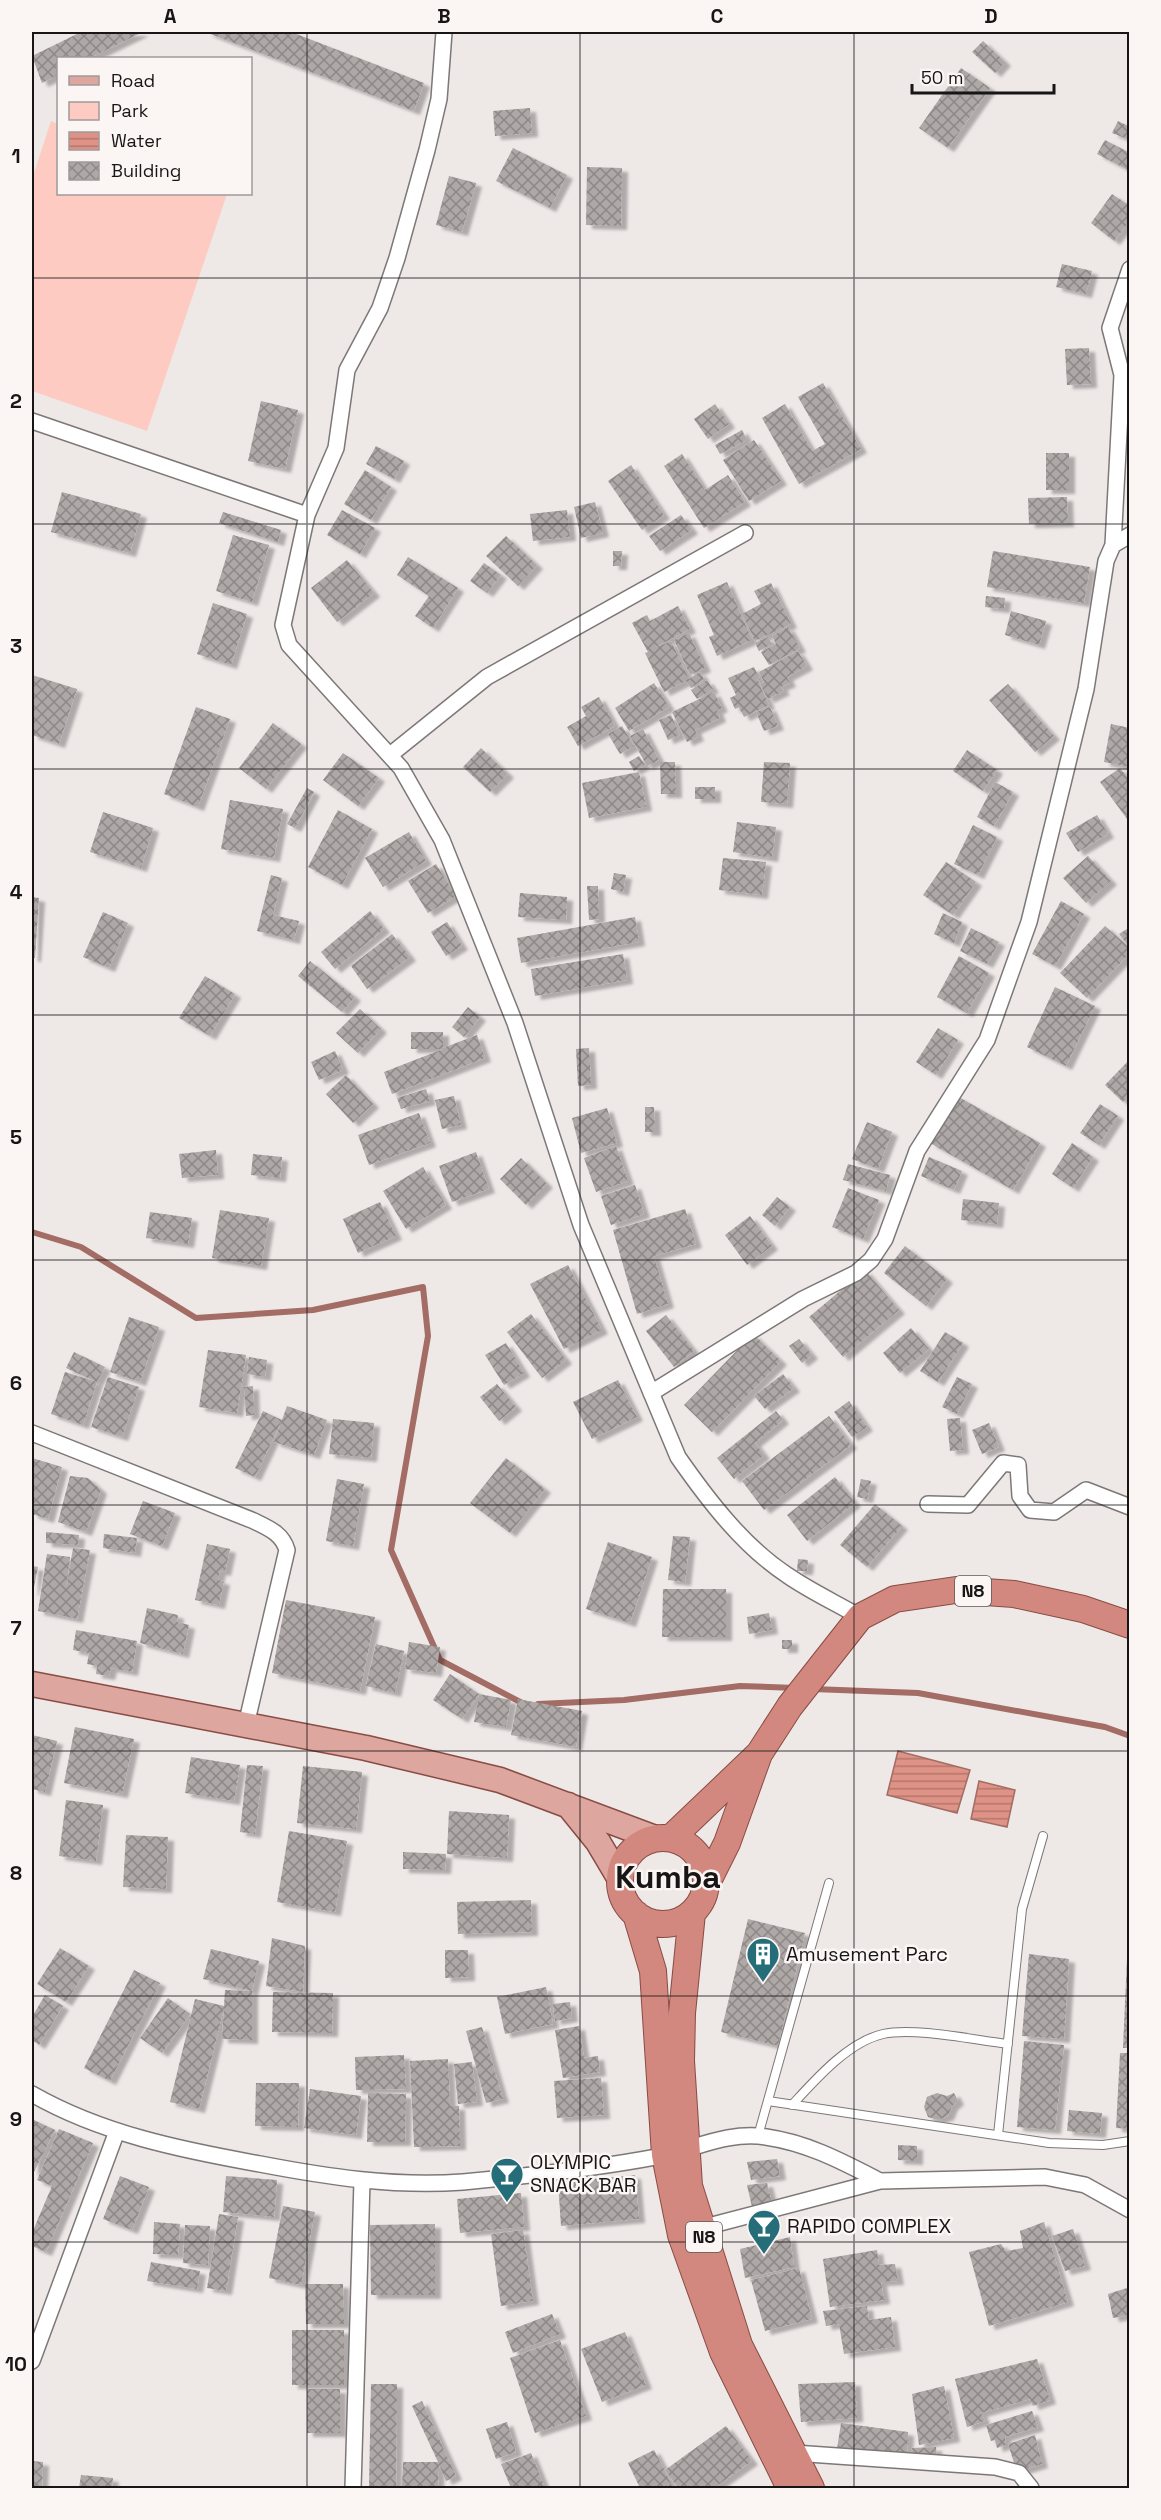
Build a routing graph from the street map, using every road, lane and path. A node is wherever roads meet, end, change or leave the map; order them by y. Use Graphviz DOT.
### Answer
graph roads {
  1 [pos="444,32"];
  2 [pos="1130,269"];
  3 [pos="32,421"];
  4 [pos="307,515"];
  5 [pos="745,533"];
  6 [pos="1130,535"];
  7 [pos="1113,546"];
  8 [pos="390,755"];
  9 [pos="651,1393"];
  10 [pos="32,1433"];
  11 [pos="928,1504"];
  12 [pos="1130,1507"];
  13 [pos="860,1617"];
  14 [pos="1130,1625"];
  15 [pos="32,1684"];
  16 [pos="246,1725"];
  17 [pos="759,1754"];
  18 [pos="567,1803"];
  19 [pos="1043,1836"];
  20 [pos="663,1838"];
  21 [pos="620,1879"];
  22 [pos="829,1882"];
  23 [pos="707,1883"];
  24 [pos="692,1913"];
  25 [pos="636,1914"];
  26 [pos="1008,2044"];
  27 [pos="32,2094"];
  28 [pos="768,2102"];
  29 [pos="792,2105"];
  30 [pos="117,2131"];
  31 [pos="998,2135"];
  32 [pos="758,2136"];
  33 [pos="1130,2141"];
  34 [pos="675,2152"];
  35 [pos="362,2181"];
  36 [pos="880,2181"];
  37 [pos="1130,2210"];
  38 [pos="701,2228"];
  39 [pos="32,2361"];
  40 [pos="794,2452"];
  41 [pos="353,2488"];
  42 [pos="790,2488"];
  43 [pos="811,2488"];
  44 [pos="1031,2488"];
  1 -- 4 [label="street"];
  2 -- 7 [label="street"];
  3 -- 4 [label="street"];
  4 -- 8 [label="street"];
  5 -- 8 [label="street"];
  6 -- 7 [label="street"];
  7 -- 9 [label="street"];
  8 -- 9 [label="street"];
  9 -- 13 [label="street"];
  10 -- 16 [label="street"];
  11 -- 12 [label="street"];
  13 -- 14 [label="highway, N8"];
  13 -- 17 [label="highway, N8"];
  15 -- 16 [label="main road"];
  16 -- 18 [label="main road"];
  17 -- 20 [label="highway, N8"];
  17 -- 23 [label="highway, N8"];
  18 -- 20 [label="main road"];
  18 -- 21 [label="main road"];
  19 -- 26 [label="lane"];
  20 -- 21 [label="highway"];
  20 -- 23 [label="highway"];
  21 -- 25 [label="highway"];
  22 -- 28 [label="lane"];
  23 -- 24 [label="highway"];
  24 -- 25 [label="highway"];
  24 -- 34 [label="highway, N8"];
  25 -- 34 [label="highway, N8"];
  26 -- 29 [label="lane"];
  26 -- 31 [label="lane"];
  27 -- 30 [label="street"];
  28 -- 29 [label="lane"];
  28 -- 32 [label="lane"];
  29 -- 31 [label="lane"];
  30 -- 35 [label="street"];
  30 -- 39 [label="street"];
  31 -- 33 [label="lane"];
  32 -- 34 [label="street"];
  32 -- 36 [label="street"];
  34 -- 35 [label="street"];
  34 -- 38 [label="highway, N8"];
  34 -- 42 [label="highway, N8"];
  35 -- 41 [label="street"];
  36 -- 37 [label="street"];
  36 -- 38 [label="street"];
  38 -- 40 [label="highway, N8"];
  40 -- 43 [label="highway, N8"];
  40 -- 44 [label="street"];
}
